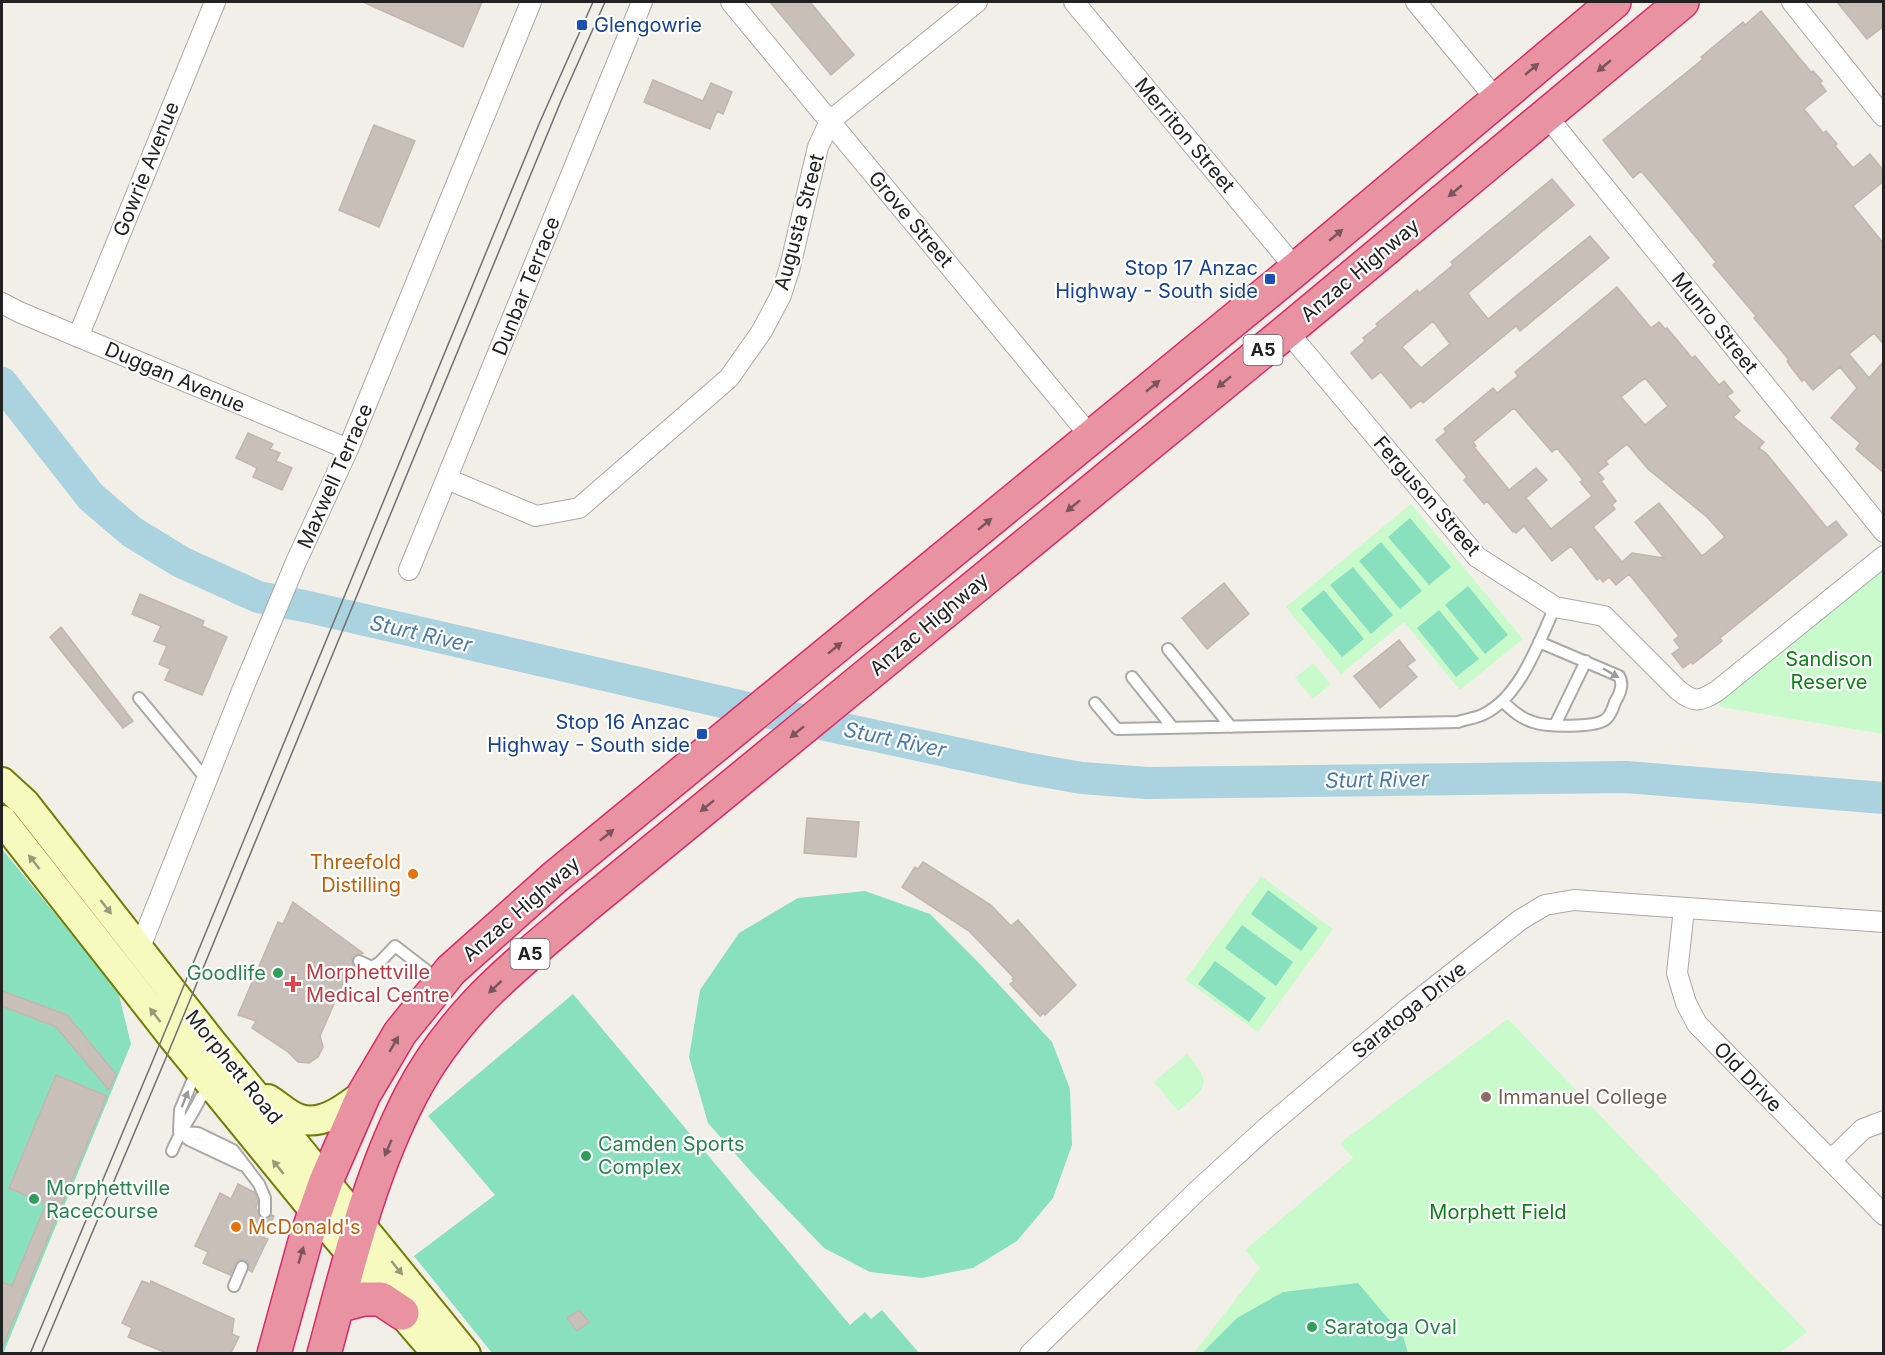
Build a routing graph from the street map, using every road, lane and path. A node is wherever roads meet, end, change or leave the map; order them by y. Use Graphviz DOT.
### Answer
graph roads {
  1 [pos="214,2"];
  2 [pos="531,2"];
  3 [pos="642,2"];
  4 [pos="731,2"];
  5 [pos="977,2"];
  6 [pos="1074,2"];
  7 [pos="1416,2"];
  8 [pos="1634,2"];
  9 [pos="1681,2"];
  10 [pos="1792,2"];
  11 [pos="1604,10"];
  12 [pos="1639,37"];
  13 [pos="1496,99"];
  14 [pos="1546,115"];
  15 [pos="1883,116"];
  16 [pos="830,121"];
  17 [pos="1296,269"];
  18 [pos="2,303"];
  19 [pos="1287,331"];
  20 [pos="78,337"];
  21 [pos="1197,404"];
  22 [pos="1091,437"];
  23 [pos="348,449"];
  24 [pos="1059,463"];
  25 [pos="447,478"];
  26 [pos="1104,480"];
  27 [pos="1884,532"];
  28 [pos="1884,556"];
  29 [pos="409,570"];
  30 [pos="1555,607"];
  31 [pos="1539,642"];
  32 [pos="1168,650"];
  33 [pos="1586,661"];
  34 [pos="1132,677"];
  35 [pos="139,699"];
  36 [pos="1502,701"];
  37 [pos="1095,703"];
  38 [pos="1555,725"];
  39 [pos="1231,727"];
  40 [pos="1173,728"];
  41 [pos="207,780"];
  42 [pos="2,782"];
  43 [pos="2,820"];
  44 [pos="554,878"];
  45 [pos="582,909"];
  46 [pos="1684,909"];
  47 [pos="1884,922"];
  48 [pos="139,950"];
  49 [pos="359,961"];
  50 [pos="441,982"];
  51 [pos="198,1068"];
  52 [pos="246,1084"];
  53 [pos="217,1091"];
  54 [pos="364,1094"];
  55 [pos="1884,1121"];
  56 [pos="179,1131"];
  57 [pos="172,1151"];
  58 [pos="1831,1160"];
  59 [pos="326,1181"];
  60 [pos="265,1212"];
  61 [pos="315,1212"];
  62 [pos="1884,1215"];
  63 [pos="360,1223"];
  64 [pos="352,1255"];
  65 [pos="242,1267"];
  66 [pos="234,1286"];
  67 [pos="337,1306"];
  68 [pos="402,1313"];
  69 [pos="274,1353"];
  70 [pos="324,1353"];
  71 [pos="437,1353"];
  72 [pos="466,1353"];
  73 [pos="1030,1353"];
  1 -- 20 [label="street, Gowrie Avenue"];
  2 -- 23 [label="street, Maxwell Terrace"];
  3 -- 25 [label="street, Dunbar Terrace"];
  4 -- 16 [label="street, Grove Street"];
  5 -- 16 [label="street, Augusta Street"];
  6 -- 17 [label="street, Merriton Street"];
  7 -- 13 [label="street"];
  8 -- 9 [label="highway"];
  9 -- 12 [label="highway, Anzac Highway / A5"];
  10 -- 15 [label="street"];
  11 -- 12 [label="highway"];
  13 -- 11 [label="highway, Anzac Highway / A5, one-way"];
  12 -- 14 [label="highway, Anzac Highway / A5, one-way"];
  17 -- 13 [label="highway, Anzac Highway / A5, one-way"];
  14 -- 19 [label="highway, Anzac Highway / A5, one-way"];
  14 -- 27 [label="street, Munro Street"];
  16 -- 22 [label="street, Grove Street"];
  16 -- 25 [label="street, Augusta Street"];
  22 -- 17 [label="highway, Anzac Highway / A5, one-way"];
  18 -- 20 [label="street, Duggan Avenue"];
  19 -- 21 [label="highway, Anzac Highway / A5, one-way"];
  19 -- 30 [label="street, Ferguson Street"];
  20 -- 23 [label="street, Duggan Avenue"];
  21 -- 22 [label="highway"];
  21 -- 26 [label="highway, Anzac Highway / A5"];
  22 -- 24 [label="highway, Anzac Highway / A5"];
  23 -- 41 [label="street, Maxwell Terrace"];
  24 -- 26 [label="highway"];
  44 -- 24 [label="highway, Anzac Highway / A5, one-way"];
  25 -- 29 [label="street, Dunbar Terrace"];
  26 -- 45 [label="highway, Anzac Highway / A5, one-way"];
  28 -- 30 [label="street, Ferguson Street"];
  30 -- 31 [label="lane"];
  31 -- 33 [label="lane"];
  31 -- 36 [label="lane"];
  32 -- 39 [label="lane"];
  33 -- 38 [label="lane"];
  33 -- 38 [label="lane, one-way"];
  34 -- 40 [label="lane"];
  35 -- 41 [label="lane"];
  36 -- 38 [label="lane"];
  36 -- 39 [label="lane"];
  37 -- 40 [label="lane"];
  39 -- 40 [label="lane"];
  41 -- 48 [label="street, Maxwell Terrace"];
  42 -- 48 [label="main road, Morphett Road, one-way"];
  51 -- 43 [label="main road, Morphett Road, one-way"];
  44 -- 45 [label="highway"];
  44 -- 50 [label="highway, Anzac Highway / A5"];
  45 -- 63 [label="highway, Anzac Highway / A5, one-way"];
  46 -- 47 [label="street, Saratoga Drive"];
  46 -- 58 [label="street, Old Drive"];
  46 -- 73 [label="street, Saratoga Drive"];
  48 -- 52 [label="main road, Morphett Road"];
  49 -- 50 [label="lane"];
  54 -- 50 [label="highway, Anzac Highway / A5, one-way"];
  51 -- 53 [label="main road, Morphett Road"];
  56 -- 51 [label="lane, one-way"];
  52 -- 54 [label="main road"];
  52 -- 59 [label="main road, Morphett Road"];
  53 -- 56 [label="lane"];
  61 -- 53 [label="main road, Morphett Road, one-way"];
  54 -- 59 [label="highway, Anzac Highway / A5"];
  55 -- 58 [label="street"];
  56 -- 57 [label="lane"];
  56 -- 60 [label="lane"];
  58 -- 62 [label="street, Old Drive"];
  59 -- 61 [label="highway, Anzac Highway / A5"];
  59 -- 63 [label="main road, Morphett Road"];
  61 -- 64 [label="main road, Morphett Road"];
  69 -- 61 [label="highway, Anzac Highway / A5, one-way"];
  63 -- 64 [label="highway, Anzac Highway / A5"];
  63 -- 72 [label="main road, Morphett Road, one-way"];
  64 -- 67 [label="highway, Anzac Highway / A5"];
  64 -- 68 [label="main road, Morphett Road"];
  65 -- 66 [label="lane"];
  67 -- 68 [label="highway"];
  67 -- 70 [label="highway, Anzac Highway / A5"];
  68 -- 71 [label="main road, Morphett Road"];
}
